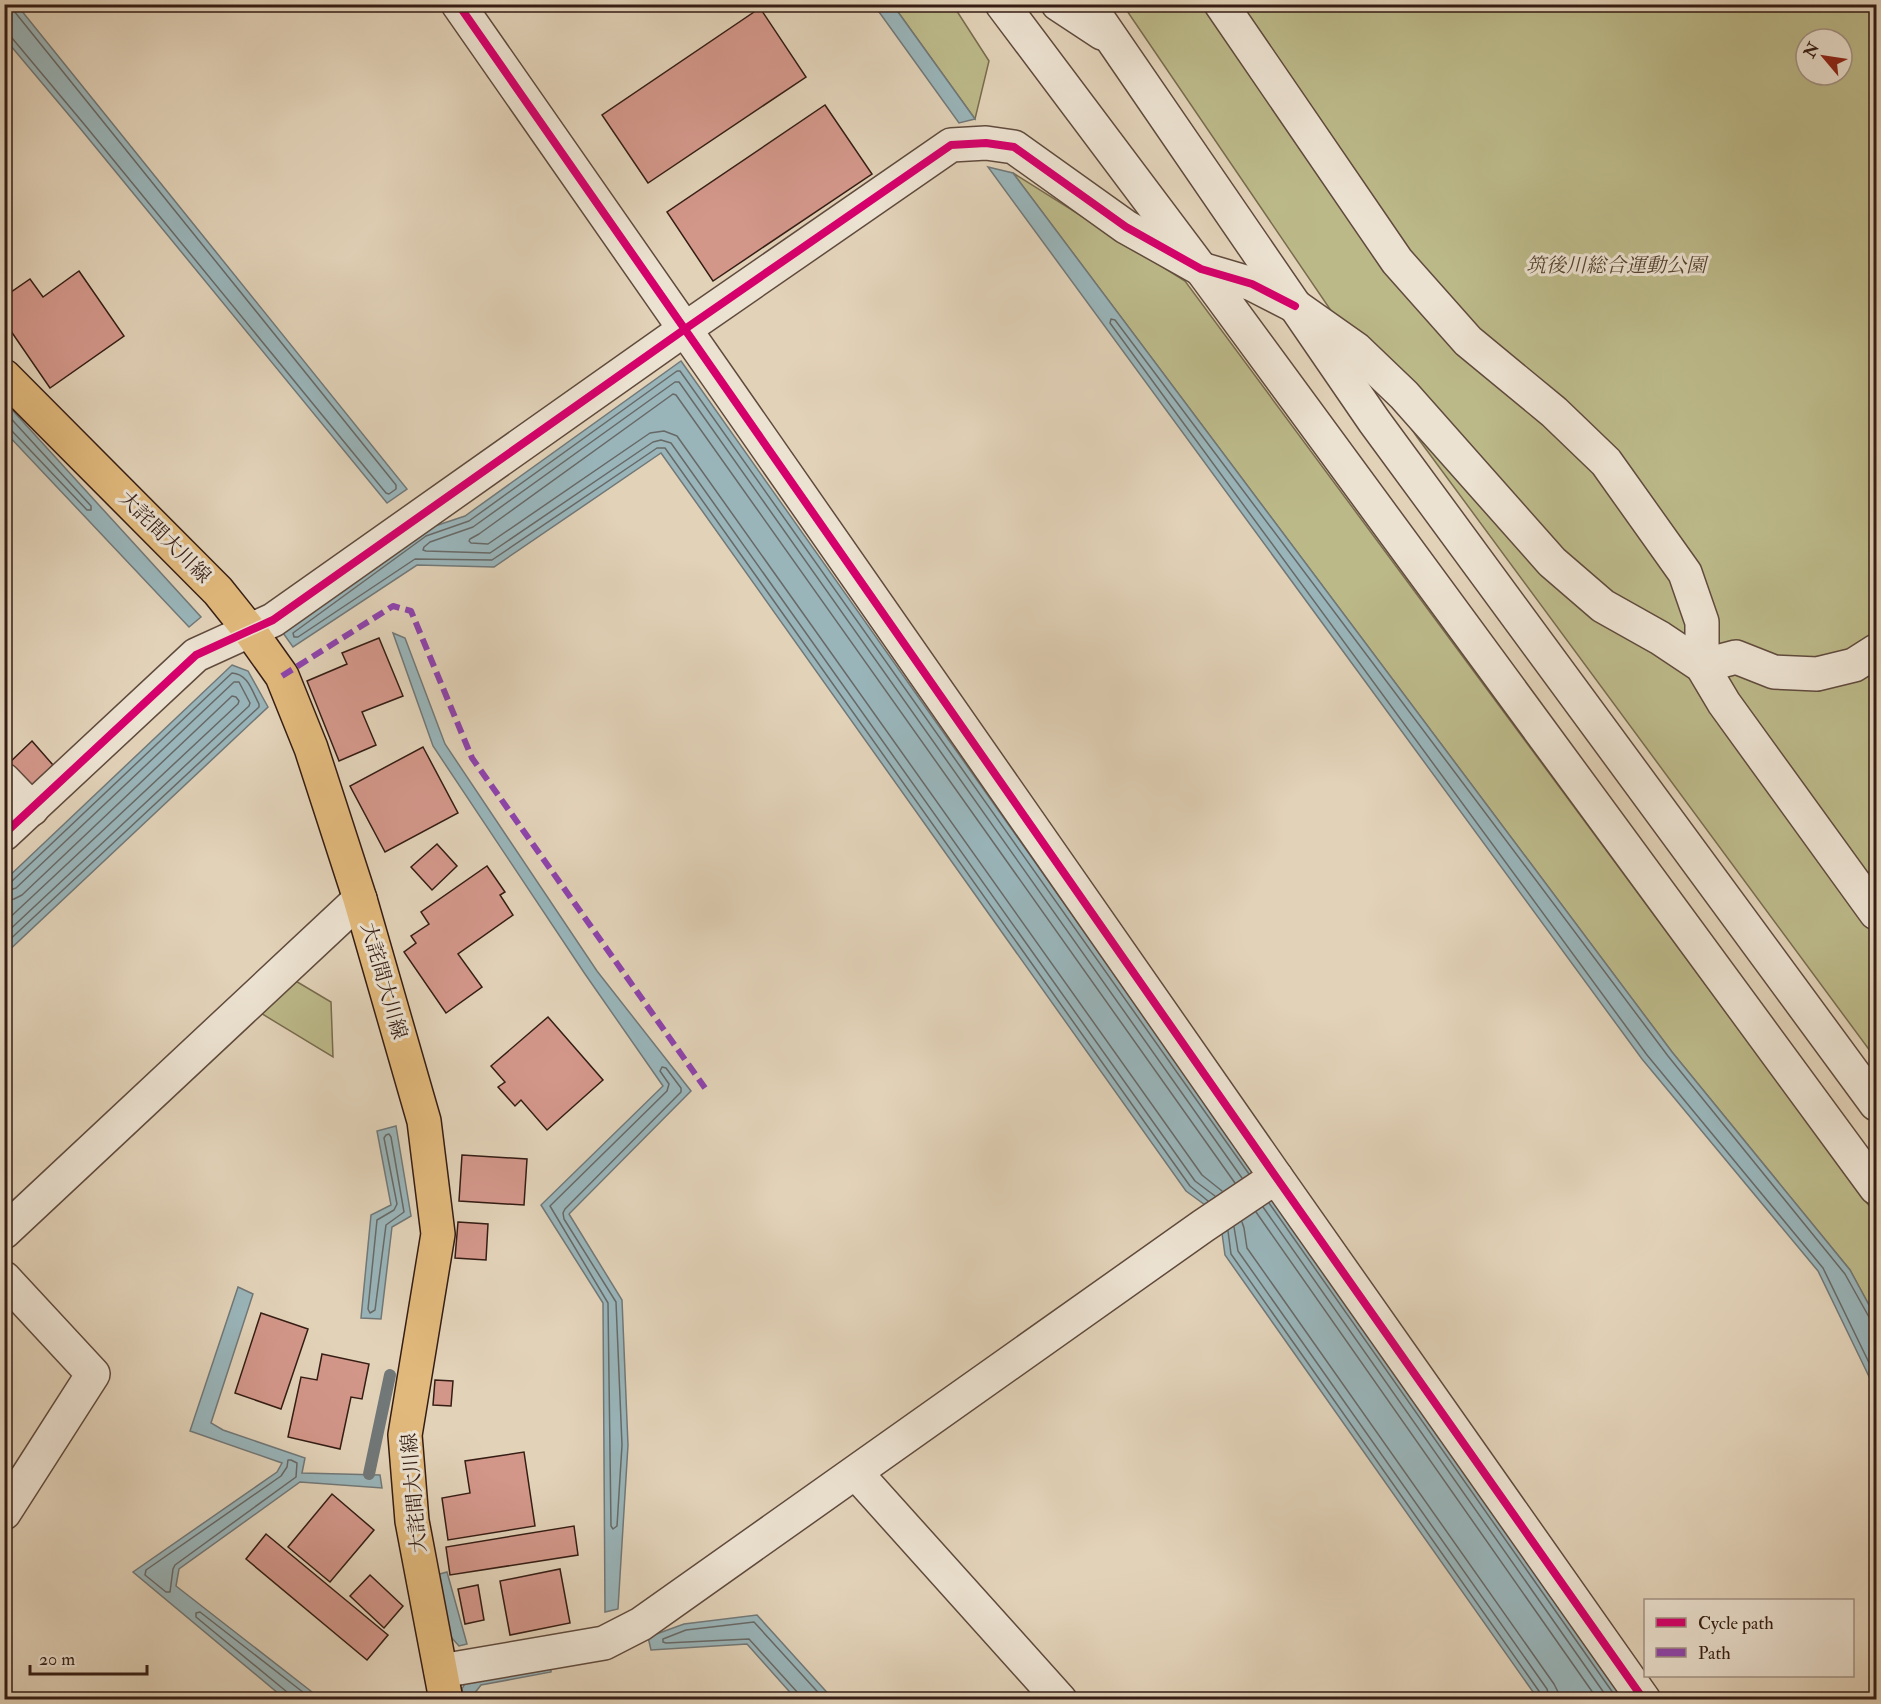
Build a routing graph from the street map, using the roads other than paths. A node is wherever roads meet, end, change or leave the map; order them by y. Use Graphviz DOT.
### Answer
graph roads {
  1 [pos="458,4"];
  2 [pos="1002,4"];
  3 [pos="1058,4"];
  4 [pos="1088,4"];
  5 [pos="1221,4"];
  6 [pos="1110,38"];
  7 [pos="1201,268"];
  8 [pos="1295,306"];
  9 [pos="685,329"];
  10 [pos="4,376"];
  11 [pos="250,631"];
  12 [pos="1876,651"];
  13 [pos="1702,666"];
  14 [pos="4,780"];
  15 [pos="32,808"];
  16 [pos="4,834"];
  17 [pos="360,899"];
  18 [pos="1876,913"];
  19 [pos="1876,1104"];
  20 [pos="1276,1176"];
  21 [pos="1876,1188"];
  22 [pos="4,1232"];
  23 [pos="4,1278"];
  24 [pos="856,1473"];
  25 [pos="4,1513"];
  26 [pos="444,1685"];
  27 [pos="1060,1700"];
  28 [pos="1644,1700"];
  1 -- 9 [label="street"];
  2 -- 7 [label="street"];
  3 -- 6 [label="street"];
  4 -- 6 [label="street"];
  5 -- 13 [label="street"];
  6 -- 8 [label="street"];
  7 -- 8 [label="street"];
  7 -- 9 [label="street"];
  7 -- 21 [label="street"];
  8 -- 13 [label="street"];
  8 -- 19 [label="street"];
  9 -- 11 [label="street"];
  9 -- 20 [label="street"];
  10 -- 11 [label="main road, 大詫間大川線"];
  11 -- 15 [label="street"];
  11 -- 17 [label="main road, 大詫間大川線"];
  12 -- 13 [label="street"];
  13 -- 18 [label="street"];
  14 -- 15 [label="street"];
  15 -- 16 [label="street"];
  17 -- 22 [label="street"];
  17 -- 26 [label="main road, 大詫間大川線"];
  20 -- 24 [label="street"];
  20 -- 28 [label="street"];
  23 -- 25 [label="street"];
  24 -- 26 [label="street"];
  24 -- 27 [label="street"];
}
